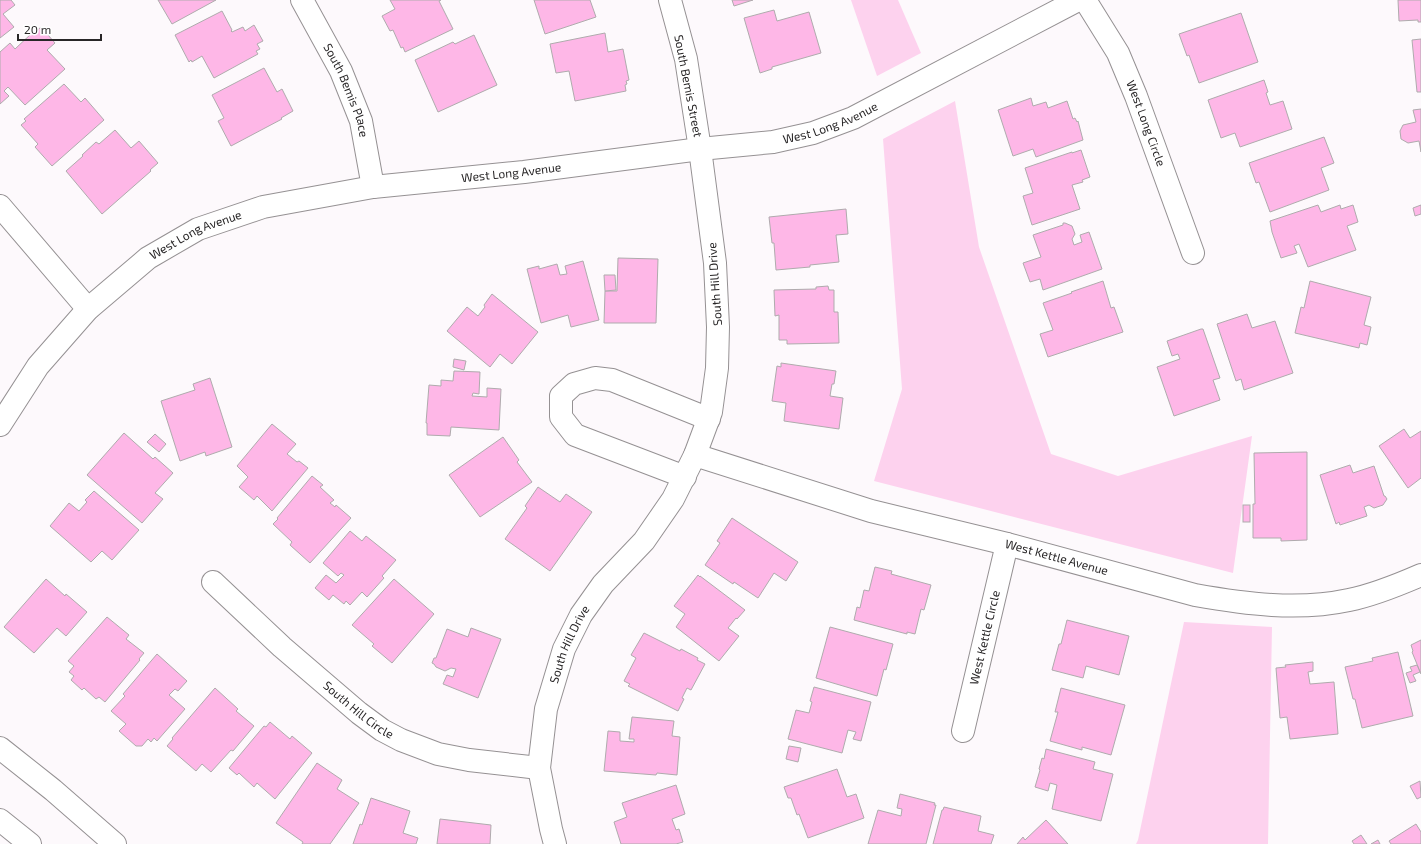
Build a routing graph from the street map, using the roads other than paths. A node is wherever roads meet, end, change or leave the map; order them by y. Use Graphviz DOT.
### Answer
graph roads {
  1 [pos="302,0"];
  2 [pos="670,0"];
  3 [pos="1078,0"];
  4 [pos="1086,0"];
  5 [pos="700,149"];
  6 [pos="373,186"];
  7 [pos="0,206"];
  8 [pos="1193,253"];
  9 [pos="88,309"];
  10 [pos="709,419"];
  11 [pos="0,425"];
  12 [pos="695,455"];
  13 [pos="685,477"];
  14 [pos="1007,544"];
  15 [pos="1421,575"];
  16 [pos="213,582"];
  17 [pos="963,731"];
  18 [pos="0,748"];
  19 [pos="539,768"];
  20 [pos="0,820"];
  21 [pos="30,844"];
  22 [pos="115,844"];
  23 [pos="556,844"];
  1 -- 6 [label="street, South Bemis Place"];
  2 -- 5 [label="street, South Bemis Street"];
  3 -- 5 [label="street, West Long Avenue"];
  4 -- 8 [label="street, West Long Circle"];
  5 -- 6 [label="street, West Long Avenue"];
  5 -- 10 [label="street, South Hill Drive"];
  6 -- 9 [label="street, West Long Avenue"];
  7 -- 9 [label="street"];
  9 -- 11 [label="street, West Long Avenue"];
  10 -- 12 [label="street, South Hill Drive"];
  10 -- 13 [label="street"];
  12 -- 13 [label="street, South Hill Drive"];
  12 -- 14 [label="street, West Kettle Avenue"];
  13 -- 19 [label="street, South Hill Drive"];
  14 -- 15 [label="street, West Kettle Avenue"];
  14 -- 17 [label="street, West Kettle Circle"];
  16 -- 19 [label="street, South Hill Circle"];
  18 -- 22 [label="street"];
  19 -- 23 [label="street, South Hill Drive"];
  20 -- 21 [label="street"];
}
